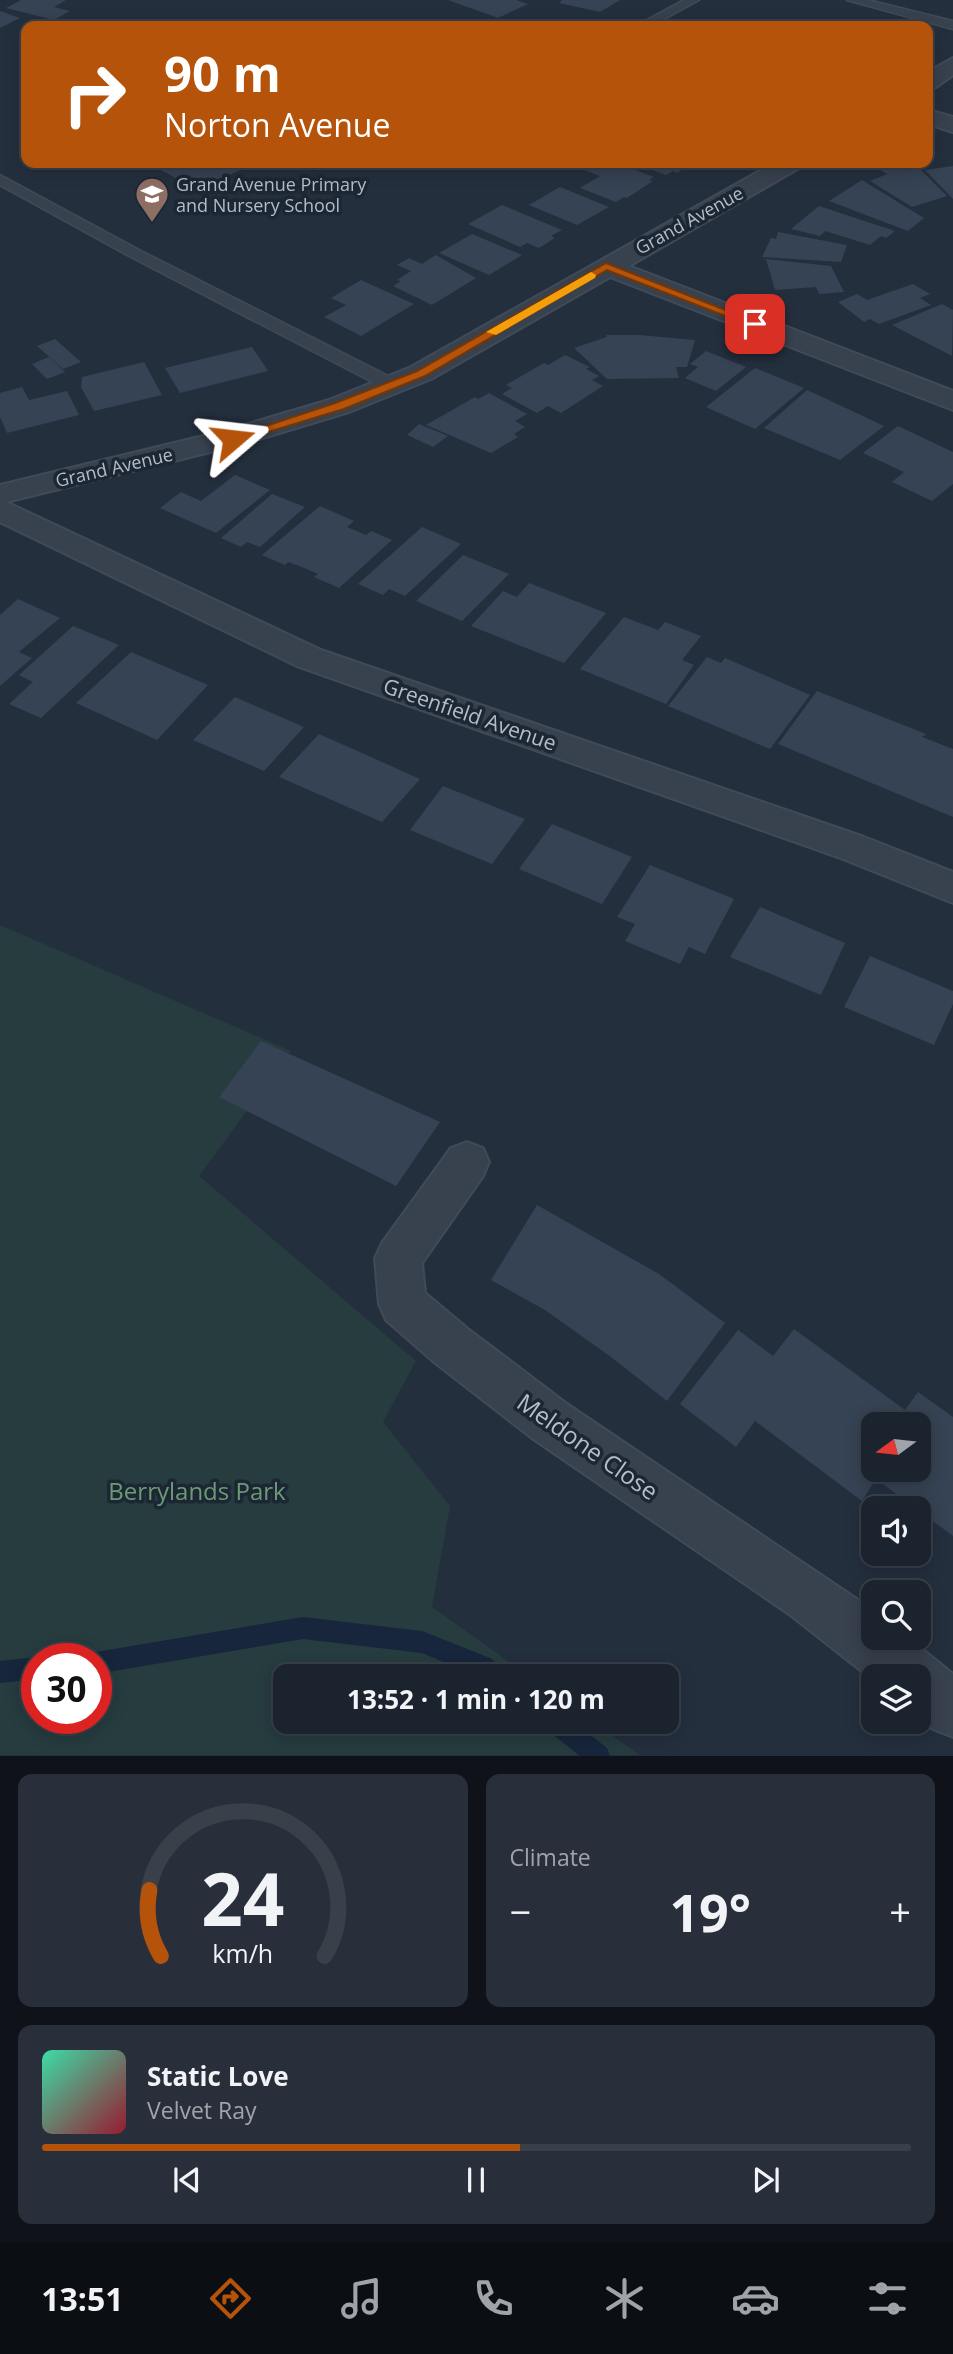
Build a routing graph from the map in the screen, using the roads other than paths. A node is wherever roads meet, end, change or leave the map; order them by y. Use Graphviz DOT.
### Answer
graph roads {
  1 [pos="693,0"];
  2 [pos="853,0"];
  3 [pos="652,21"];
  4 [pos="953,25"];
  5 [pos="953,65"];
  6 [pos="933,79"];
  7 [pos="933,119"];
  8 [pos="953,125"];
  9 [pos="782,168"];
  10 [pos="0,179"];
  11 [pos="606,266"];
  12 [pos="392,385"];
  13 [pos="953,401"];
  14 [pos="0,494"];
  15 [pos="0,510"];
  16 [pos="953,888"];
  17 [pos="467,1162"];
  18 [pos="897,1664"];
  19 [pos="931,1692"];
  20 [pos="953,1709"];
  1 -- 3 [label="lane"];
  2 -- 4 [label="lane"];
  5 -- 6 [label="street"];
  7 -- 8 [label="street"];
  9 -- 11 [label="street, Grand Avenue"];
  10 -- 12 [label="lane"];
  11 -- 12 [label="street, Grand Avenue"];
  11 -- 13 [label="street"];
  12 -- 14 [label="street, Grand Avenue"];
  15 -- 16 [label="street, Greenfield Avenue"];
  17 -- 18 [label="street, Meldone Close"];
  19 -- 20 [label="street"];
}
